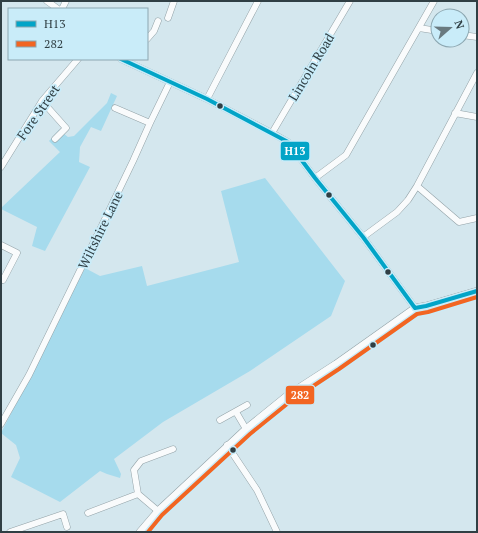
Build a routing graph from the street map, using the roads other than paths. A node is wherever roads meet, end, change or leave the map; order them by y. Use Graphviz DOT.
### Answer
graph roads {
  1 [pos="47,1"];
  2 [pos="174,1"];
  3 [pos="258,1"];
  4 [pos="350,1"];
  5 [pos="434,1"];
  6 [pos="57,8"];
  7 [pos="168,18"];
  8 [pos="158,21"];
  9 [pos="419,28"];
  10 [pos="430,30"];
  11 [pos="148,38"];
  12 [pos="77,60"];
  13 [pos="133,62"];
  14 [pos="477,73"];
  15 [pos="170,82"];
  16 [pos="206,99"];
  17 [pos="42,101"];
  18 [pos="115,108"];
  19 [pos="455,112"];
  20 [pos="477,116"];
  21 [pos="150,123"];
  22 [pos="272,133"];
  23 [pos="55,139"];
  24 [pos="1,167"];
  25 [pos="315,178"];
  26 [pos="417,186"];
  27 [pos="477,218"];
  28 [pos="363,236"];
  29 [pos="1,245"];
  30 [pos="1,279"];
  31 [pos="477,291"];
  32 [pos="415,308"];
  33 [pos="247,405"];
  34 [pos="236,412"];
  35 [pos="220,420"];
  36 [pos="2,421"];
  37 [pos="246,429"];
  38 [pos="227,445"];
  39 [pos="172,449"];
  40 [pos="138,494"];
  41 [pos="158,511"];
  42 [pos="88,514"];
  43 [pos="67,527"];
  44 [pos="10,532"];
  45 [pos="140,532"];
  46 [pos="277,532"];
  1 -- 6 [label="street"];
  2 -- 7 [label="street"];
  3 -- 16 [label="street"];
  4 -- 22 [label="street, Lincoln Road"];
  5 -- 9 [label="street"];
  8 -- 11 [label="street"];
  9 -- 10 [label="street"];
  9 -- 25 [label="street"];
  12 -- 17 [label="street, Fore Street"];
  13 -- 15 [label="street"];
  14 -- 19 [label="street"];
  15 -- 16 [label="street"];
  15 -- 21 [label="street, Wiltshire Lane"];
  16 -- 22 [label="street"];
  17 -- 23 [label="street"];
  17 -- 24 [label="street, Fore Street"];
  18 -- 21 [label="street"];
  19 -- 20 [label="street"];
  19 -- 26 [label="street"];
  21 -- 36 [label="street, Wiltshire Lane"];
  22 -- 25 [label="street"];
  25 -- 28 [label="street"];
  26 -- 27 [label="street"];
  26 -- 28 [label="street"];
  28 -- 32 [label="street"];
  29 -- 30 [label="street"];
  31 -- 32 [label="main road"];
  32 -- 37 [label="main road"];
  33 -- 34 [label="street"];
  34 -- 35 [label="street"];
  34 -- 37 [label="street"];
  37 -- 38 [label="main road"];
  38 -- 41 [label="main road"];
  38 -- 46 [label="street"];
  39 -- 40 [label="street"];
  40 -- 41 [label="street"];
  40 -- 42 [label="street"];
  41 -- 45 [label="main road"];
  43 -- 44 [label="street"];
}
